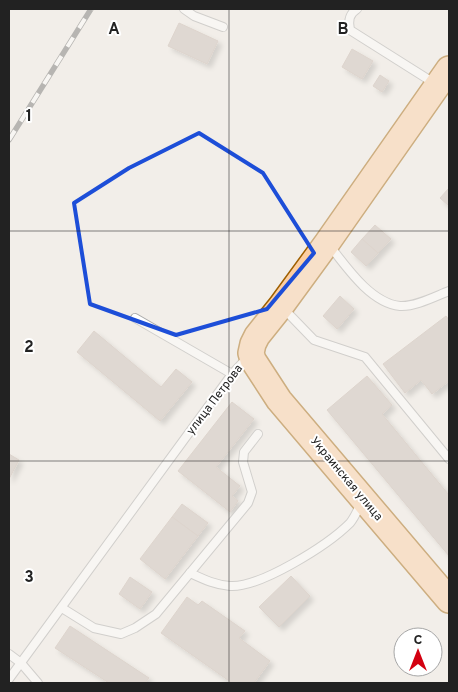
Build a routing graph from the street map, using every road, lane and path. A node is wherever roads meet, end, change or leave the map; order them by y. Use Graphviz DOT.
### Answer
graph roads {
  1 [pos="184,9"];
  2 [pos="357,9"];
  3 [pos="223,27"];
  4 [pos="444,77"];
  5 [pos="327,242"];
  6 [pos="449,291"];
  7 [pos="281,306"];
  8 [pos="135,318"];
  9 [pos="252,353"];
  10 [pos="232,374"];
  11 [pos="258,434"];
  12 [pos="449,459"];
  13 [pos="363,498"];
  14 [pos="190,573"];
  15 [pos="449,600"];
  16 [pos="62,608"];
  17 [pos="9,654"];
  18 [pos="21,663"];
  19 [pos="9,679"];
  20 [pos="38,683"];
  1 -- 3 [label="lane"];
  2 -- 4 [label="lane"];
  4 -- 5 [label="main road, улица Петрова"];
  5 -- 6 [label="lane"];
  5 -- 7 [label="main road, улица Петрова"];
  7 -- 9 [label="main road, улица Петрова"];
  7 -- 12 [label="lane"];
  8 -- 10 [label="lane"];
  9 -- 10 [label="lane, улица Петрова"];
  9 -- 13 [label="main road, Украинская улица"];
  10 -- 16 [label="lane, улица Петрова"];
  11 -- 14 [label="lane"];
  13 -- 14 [label="lane"];
  13 -- 15 [label="main road, Украинская улица"];
  14 -- 16 [label="lane"];
  16 -- 18 [label="lane, улица Петрова"];
  17 -- 18 [label="lane"];
  18 -- 19 [label="lane, улица Петрова"];
  18 -- 20 [label="lane"];
}
